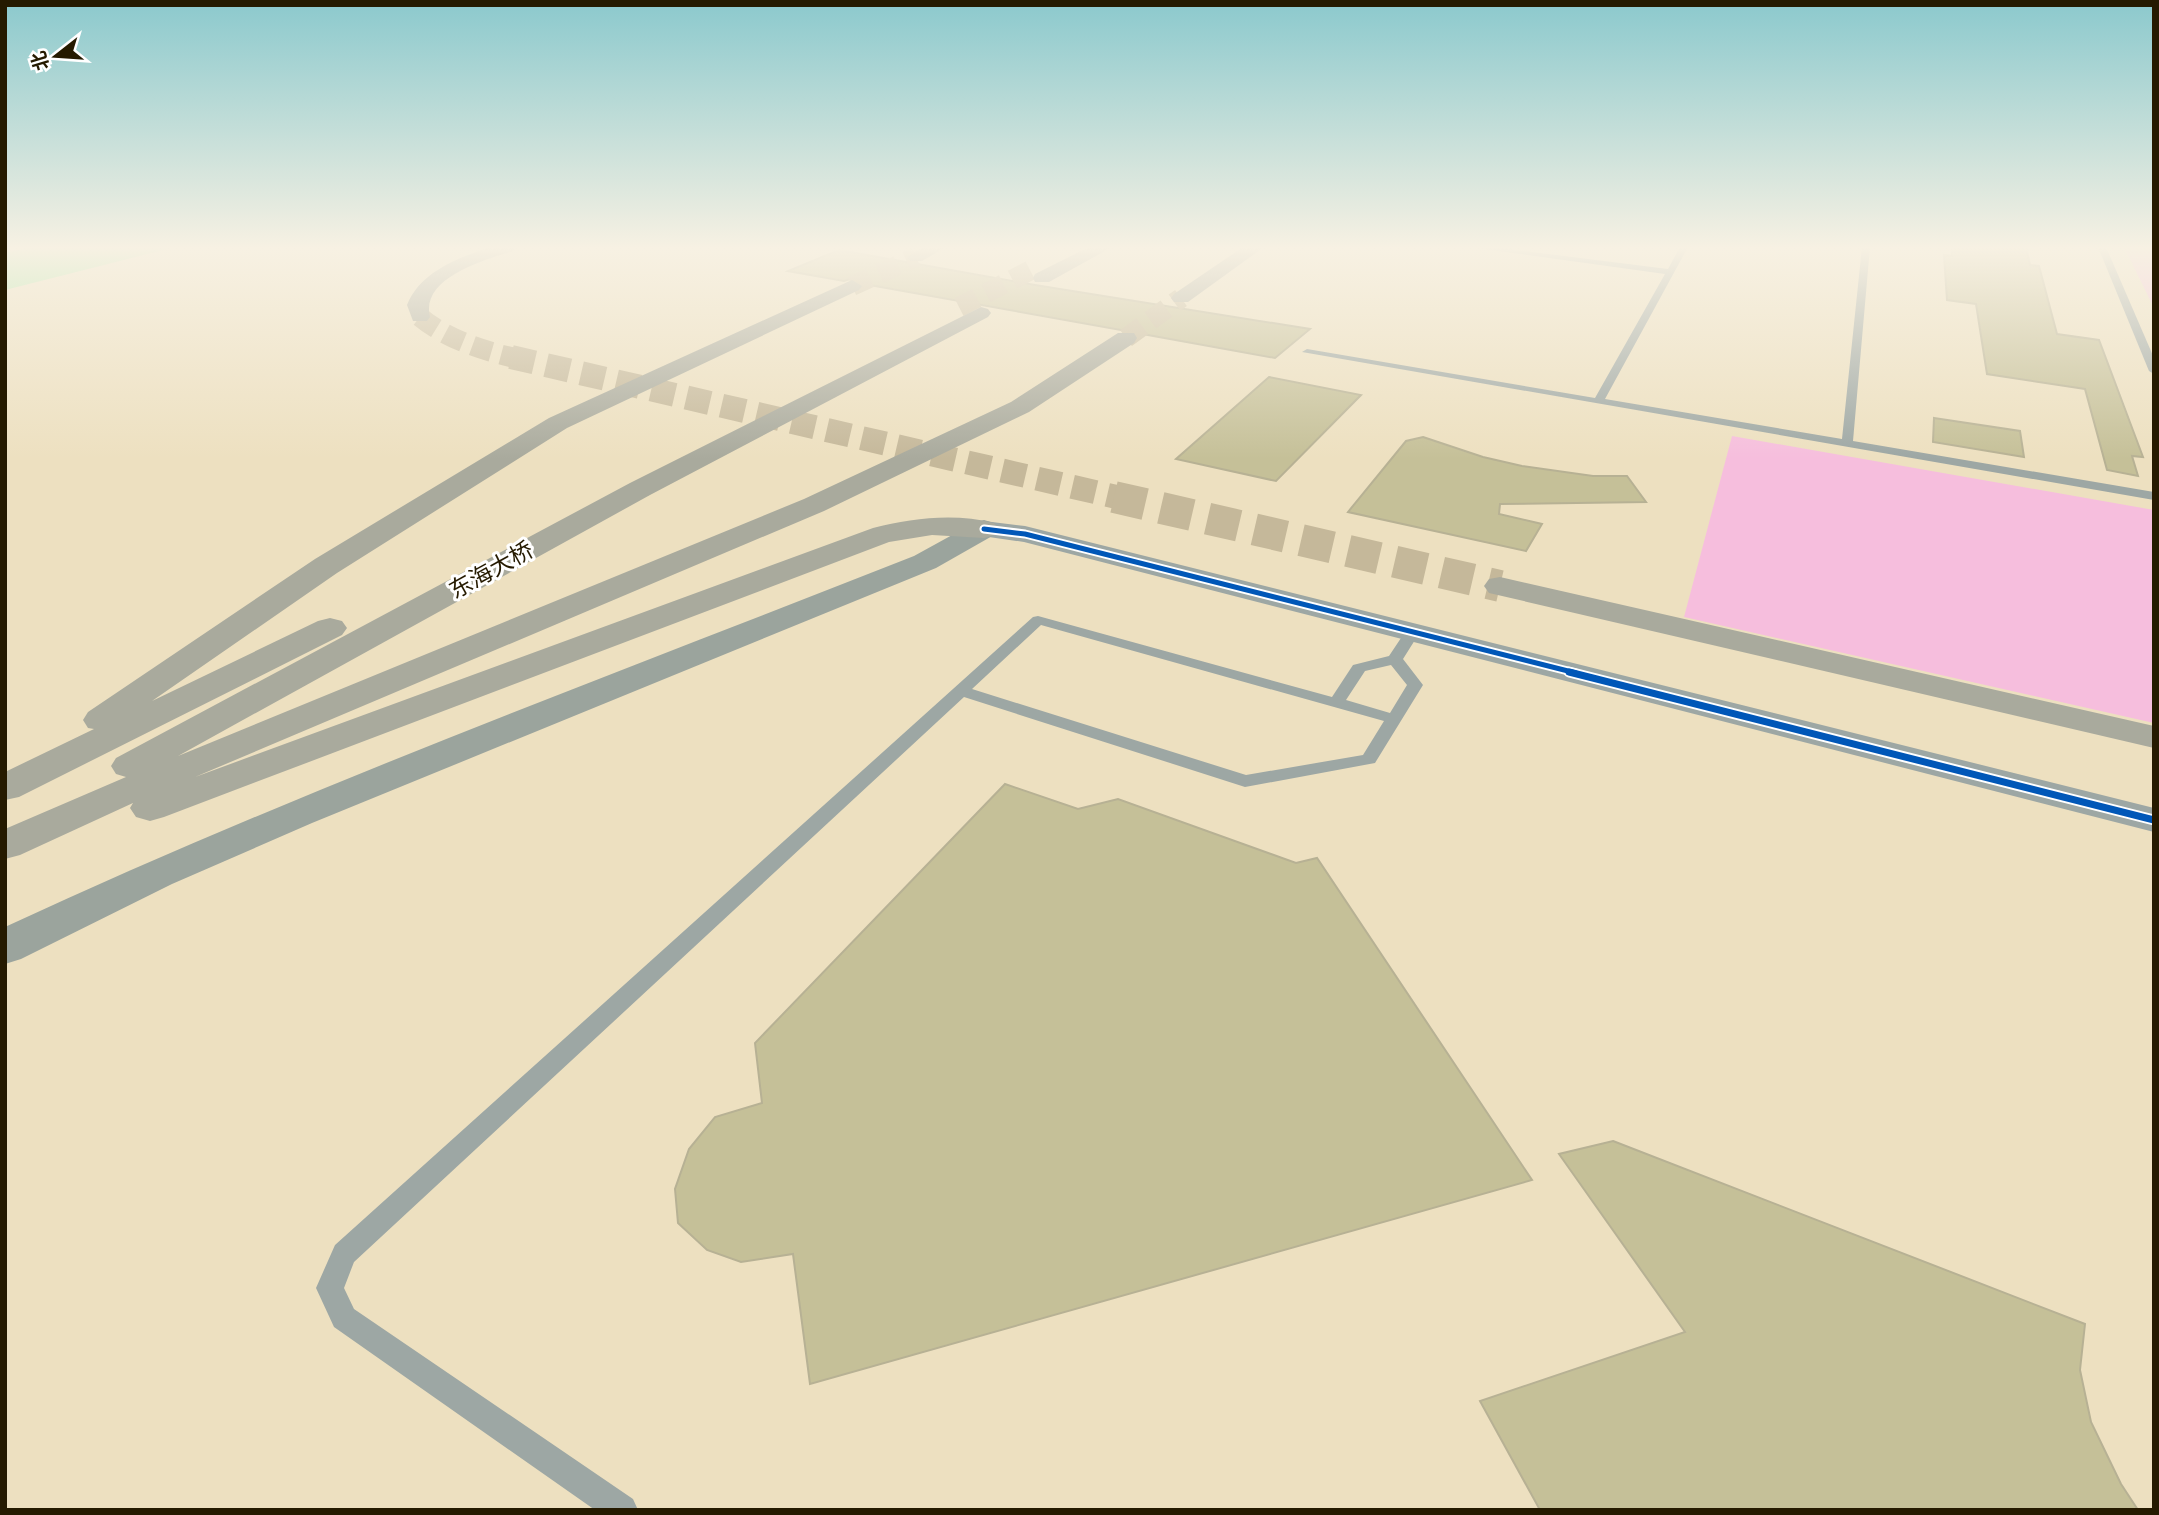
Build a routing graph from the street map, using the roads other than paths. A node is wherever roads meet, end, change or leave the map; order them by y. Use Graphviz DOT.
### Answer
graph roads {
  1 [pos="784,318"];
  2 [pos="955,318"];
  3 [pos="956,318"];
  4 [pos="1645,318"];
  5 [pos="1859,318"];
  6 [pos="2132,318"];
  7 [pos="1126,338"];
  8 [pos="1307,352"];
  9 [pos="2154,371"];
  10 [pos="1599,401"];
  11 [pos="1847,444"];
  12 [pos="2154,496"];
  13 [pos="984,529"];
  14 [pos="1500,586"];
  15 [pos="1412,632"];
  16 [pos="1395,659"];
  17 [pos="961,691"];
  18 [pos="1336,703"];
  19 [pos="1394,719"];
  20 [pos="2154,737"];
  21 [pos="5,787"];
  22 [pos="2154,820"];
  23 [pos="5,834"];
  24 [pos="5,845"];
  25 [pos="5,866"];
  26 [pos="5,947"];
  27 [pos="622,1510"];
  1 -- 21 [label="highway"];
  2 -- 21 [label="highway, 东海大桥"];
  3 -- 23 [label="highway, 东海大桥"];
  4 -- 10 [label="lane"];
  5 -- 11 [label="lane"];
  6 -- 9 [label="lane"];
  7 -- 24 [label="highway"];
  8 -- 10 [label="lane"];
  10 -- 11 [label="lane"];
  11 -- 12 [label="lane"];
  13 -- 15 [label="street"];
  13 -- 25 [label="highway"];
  13 -- 26 [label="main road"];
  14 -- 20 [label="highway"];
  15 -- 16 [label="lane"];
  15 -- 22 [label="street"];
  16 -- 18 [label="lane"];
  16 -- 19 [label="lane"];
  17 -- 18 [label="lane"];
  17 -- 19 [label="lane"];
  17 -- 27 [label="lane"];
  18 -- 19 [label="lane"];
}
